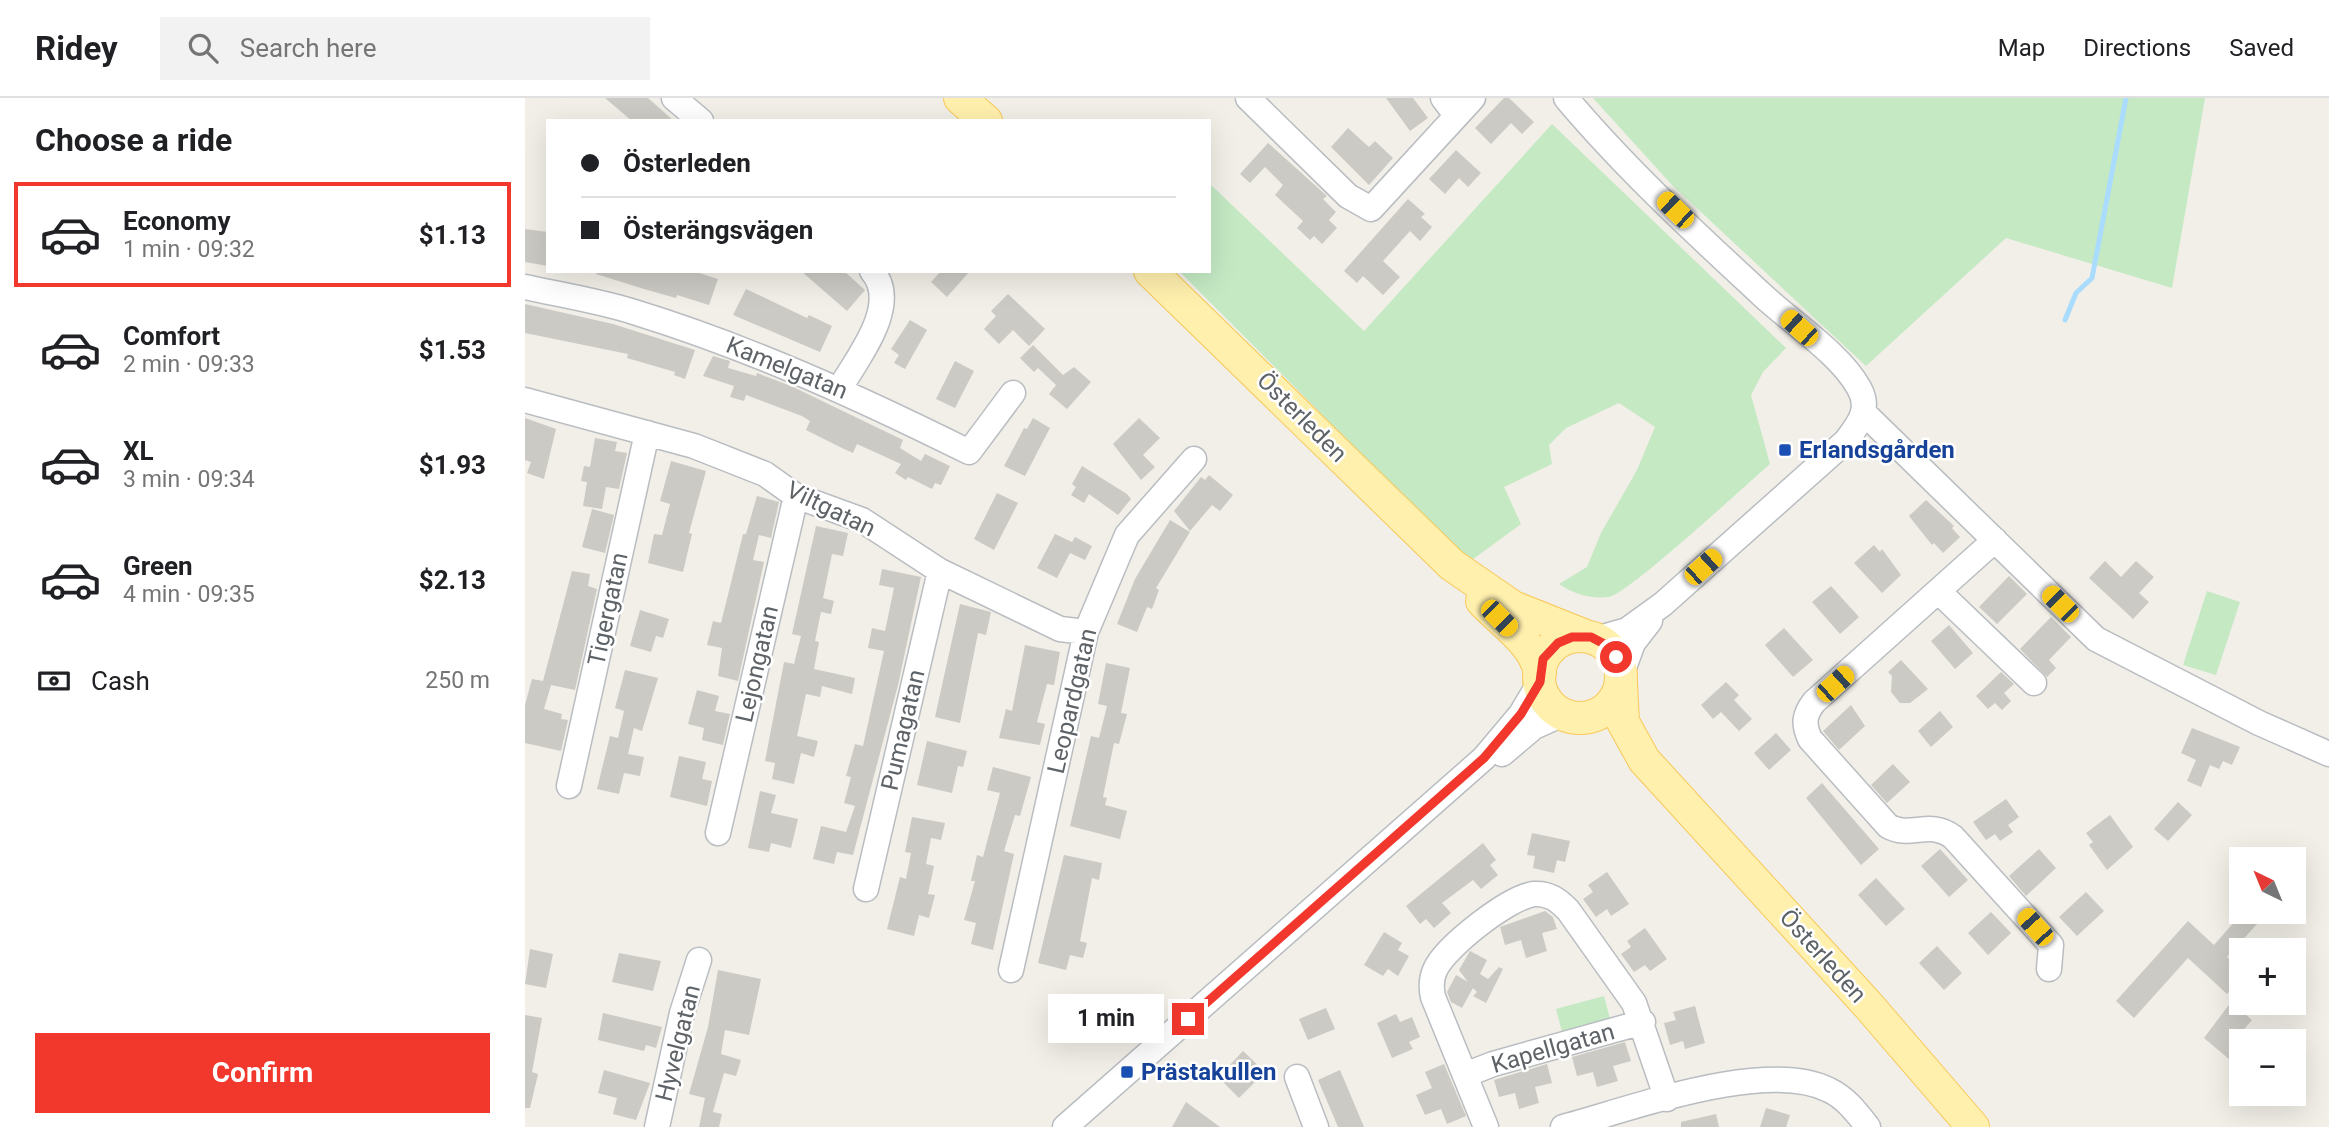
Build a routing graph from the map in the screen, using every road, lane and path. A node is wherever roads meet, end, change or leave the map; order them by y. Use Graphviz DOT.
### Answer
graph roads {
  1 [pos="674,98"];
  2 [pos="960,98"];
  3 [pos="1248,98"];
  4 [pos="1473,98"];
  5 [pos="1566,98"];
  6 [pos="1449,107"];
  7 [pos="699,119"];
  8 [pos="984,119"];
  9 [pos="872,273"];
  10 [pos="1152,273"];
  11 [pos="525,287"];
  12 [pos="840,388"];
  13 [pos="1013,393"];
  14 [pos="525,400"];
  15 [pos="1864,413"];
  16 [pos="647,433"];
  17 [pos="1194,459"];
  18 [pos="796,496"];
  19 [pos="1995,540"];
  20 [pos="1452,565"];
  21 [pos="940,571"];
  22 [pos="1938,591"];
  23 [pos="1663,604"];
  24 [pos="1086,632"];
  25 [pos="1591,638"];
  26 [pos="1540,678"];
  27 [pos="1621,680"];
  28 [pos="2034,683"];
  29 [pos="1566,715"];
  30 [pos="2329,754"];
  31 [pos="569,786"];
  32 [pos="1668,790"];
  33 [pos="718,833"];
  34 [pos="866,890"];
  35 [pos="699,960"];
  36 [pos="2049,969"];
  37 [pos="1011,971"];
  38 [pos="1643,1022"];
  39 [pos="1465,1076"];
  40 [pos="1297,1077"];
  41 [pos="1667,1099"];
  42 [pos="657,1127"];
  43 [pos="1065,1127"];
  44 [pos="1078,1127"];
  45 [pos="1316,1127"];
  46 [pos="1486,1127"];
  47 [pos="1563,1127"];
  48 [pos="1868,1127"];
  49 [pos="1973,1127"];
  1 -- 7 [label="street"];
  2 -- 8 [label="main road"];
  3 -- 6 [label="street"];
  4 -- 6 [label="street"];
  5 -- 15 [label="street"];
  9 -- 12 [label="street"];
  10 -- 20 [label="main road, Österleden"];
  11 -- 12 [label="street, Kamelgatan"];
  12 -- 13 [label="street, Kamelgatan"];
  14 -- 16 [label="street, Viltgatan"];
  15 -- 19 [label="street"];
  15 -- 23 [label="street"];
  16 -- 18 [label="street, Viltgatan"];
  16 -- 31 [label="street, Tigergatan"];
  17 -- 24 [label="street, Leopardgatan"];
  18 -- 21 [label="street, Viltgatan"];
  18 -- 33 [label="street, Lejongatan"];
  19 -- 22 [label="street"];
  19 -- 30 [label="street"];
  20 -- 25 [label="main road, Österleden"];
  20 -- 26 [label="main road, Österleden"];
  21 -- 24 [label="street, Viltgatan"];
  21 -- 34 [label="street, Pumagatan"];
  22 -- 28 [label="street"];
  22 -- 36 [label="street"];
  23 -- 25 [label="street"];
  23 -- 27 [label="street"];
  24 -- 37 [label="street, Leopardgatan"];
  25 -- 26 [label="main road"];
  25 -- 27 [label="main road, Österleden"];
  26 -- 29 [label="main road, Österleden"];
  26 -- 43 [label="street"];
  27 -- 29 [label="main road"];
  27 -- 32 [label="main road, Österleden"];
  29 -- 32 [label="main road, Österleden"];
  29 -- 44 [label="street"];
  32 -- 49 [label="main road, Österleden"];
  35 -- 42 [label="street, Hyvelgatan"];
  38 -- 39 [label="street, Kapellgatan"];
  38 -- 39 [label="street, Kapellgatan"];
  38 -- 41 [label="street, Kapellgatan"];
  39 -- 46 [label="street, Kapellgatan"];
  40 -- 45 [label="street"];
  41 -- 47 [label="street"];
  41 -- 48 [label="street"];
}
